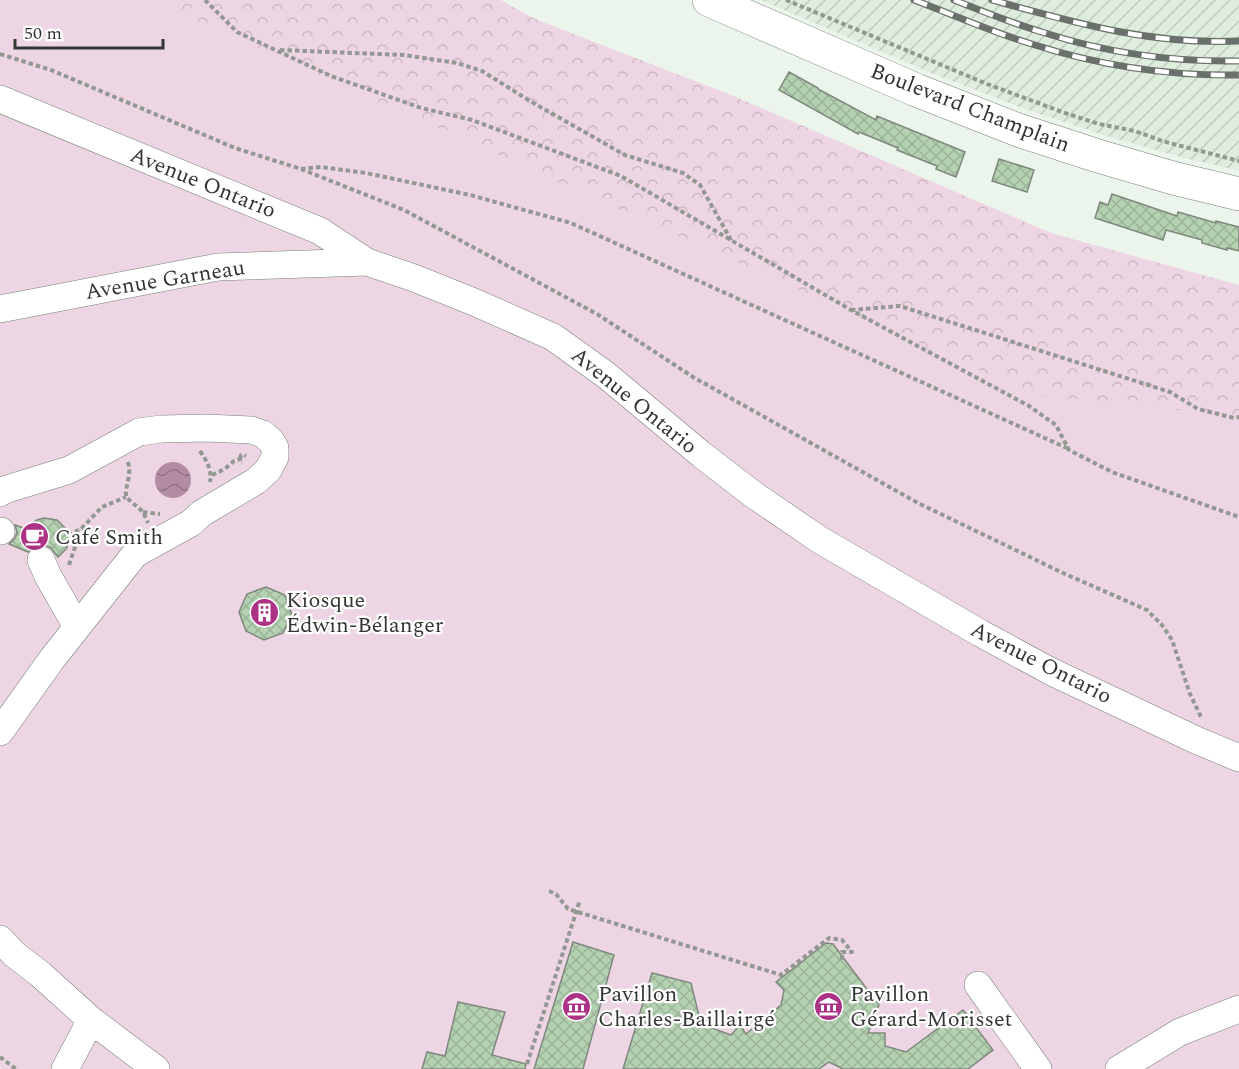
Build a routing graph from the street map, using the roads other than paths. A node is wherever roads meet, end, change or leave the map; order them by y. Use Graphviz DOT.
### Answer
graph roads {
  1 [pos="709,0"];
  2 [pos="0,99"];
  3 [pos="1239,194"];
  4 [pos="367,262"];
  5 [pos="0,309"];
  6 [pos="0,493"];
  7 [pos="41,560"];
  8 [pos="77,627"];
  9 [pos="0,732"];
  10 [pos="1239,758"];
  11 [pos="5,949"];
  12 [pos="978,985"];
  13 [pos="1239,1009"];
  14 [pos="91,1020"];
  15 [pos="64,1069"];
  16 [pos="156,1069"];
  17 [pos="1038,1069"];
  18 [pos="1119,1069"];
  1 -- 3 [label="main road, Boulevard Champlain"];
  2 -- 4 [label="street, Avenue Ontario"];
  4 -- 5 [label="street, Avenue Garneau"];
  4 -- 10 [label="street, Avenue Ontario"];
  6 -- 8 [label="street"];
  7 -- 8 [label="street"];
  8 -- 9 [label="street"];
  11 -- 14 [label="street"];
  12 -- 17 [label="street"];
  13 -- 18 [label="street"];
  14 -- 15 [label="street"];
  14 -- 16 [label="street"];
}
